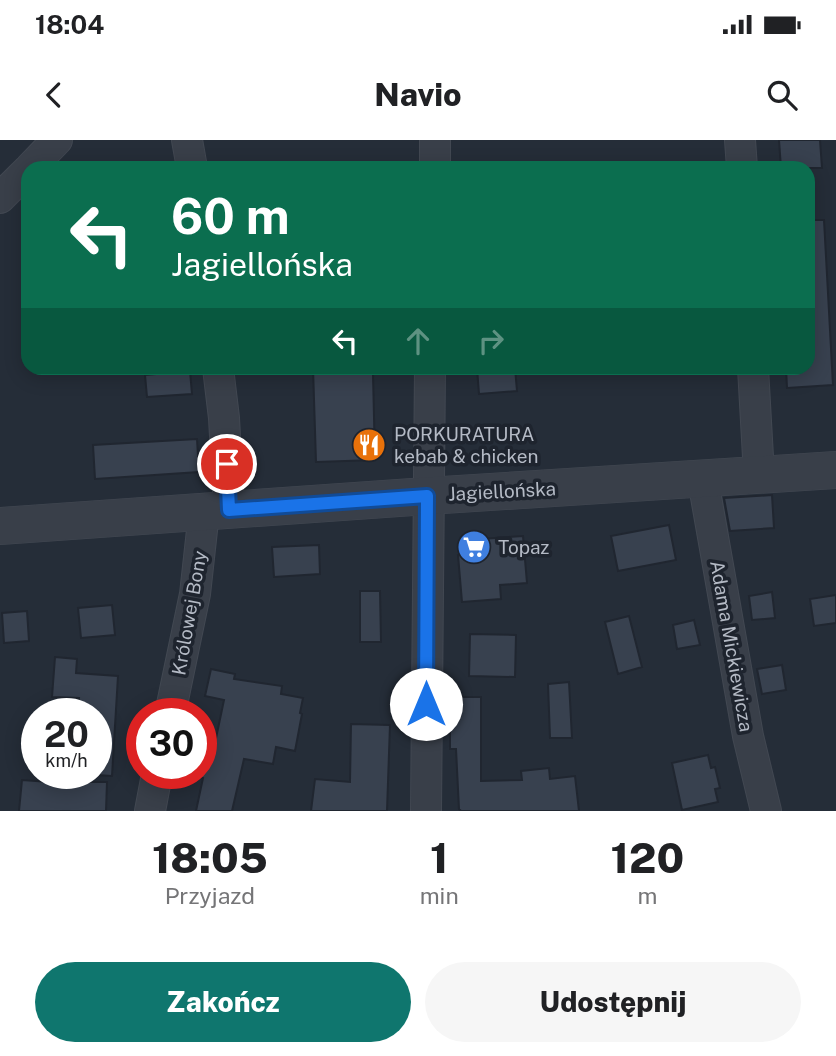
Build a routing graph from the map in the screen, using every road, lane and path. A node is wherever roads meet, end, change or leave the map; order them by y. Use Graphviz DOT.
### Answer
graph roads {
  1 [pos="57,140"];
  2 [pos="187,140"];
  3 [pos="435,140"];
  4 [pos="740,140"];
  5 [pos="37,161"];
  6 [pos="191,161"];
  7 [pos="435,161"];
  8 [pos="742,161"];
  9 [pos="21,177"];
  10 [pos="0,198"];
  11 [pos="219,375"];
  12 [pos="430,375"];
  13 [pos="753,375"];
  14 [pos="836,470"];
  15 [pos="759,475"];
  16 [pos="703,480"];
  17 [pos="427,496"];
  18 [pos="217,511"];
  19 [pos="0,526"];
  20 [pos="173,698"];
  21 [pos="155,789"];
  22 [pos="150,811"];
  23 [pos="426,811"];
  24 [pos="766,811"];
  1 -- 5 [label="street"];
  2 -- 6 [label="street"];
  3 -- 7 [label="street"];
  4 -- 8 [label="street"];
  9 -- 10 [label="street"];
  11 -- 18 [label="street, Królowej Bony"];
  12 -- 17 [label="street"];
  13 -- 15 [label="street"];
  14 -- 15 [label="street, Jagiellońska"];
  15 -- 16 [label="street, Jagiellońska"];
  16 -- 17 [label="street, Jagiellońska"];
  16 -- 24 [label="street, Adama Mickiewicza"];
  17 -- 18 [label="street, Jagiellońska"];
  17 -- 23 [label="street"];
  18 -- 19 [label="street, Jagiellońska"];
  18 -- 20 [label="street, Królowej Bony"];
  21 -- 22 [label="street"];
}
